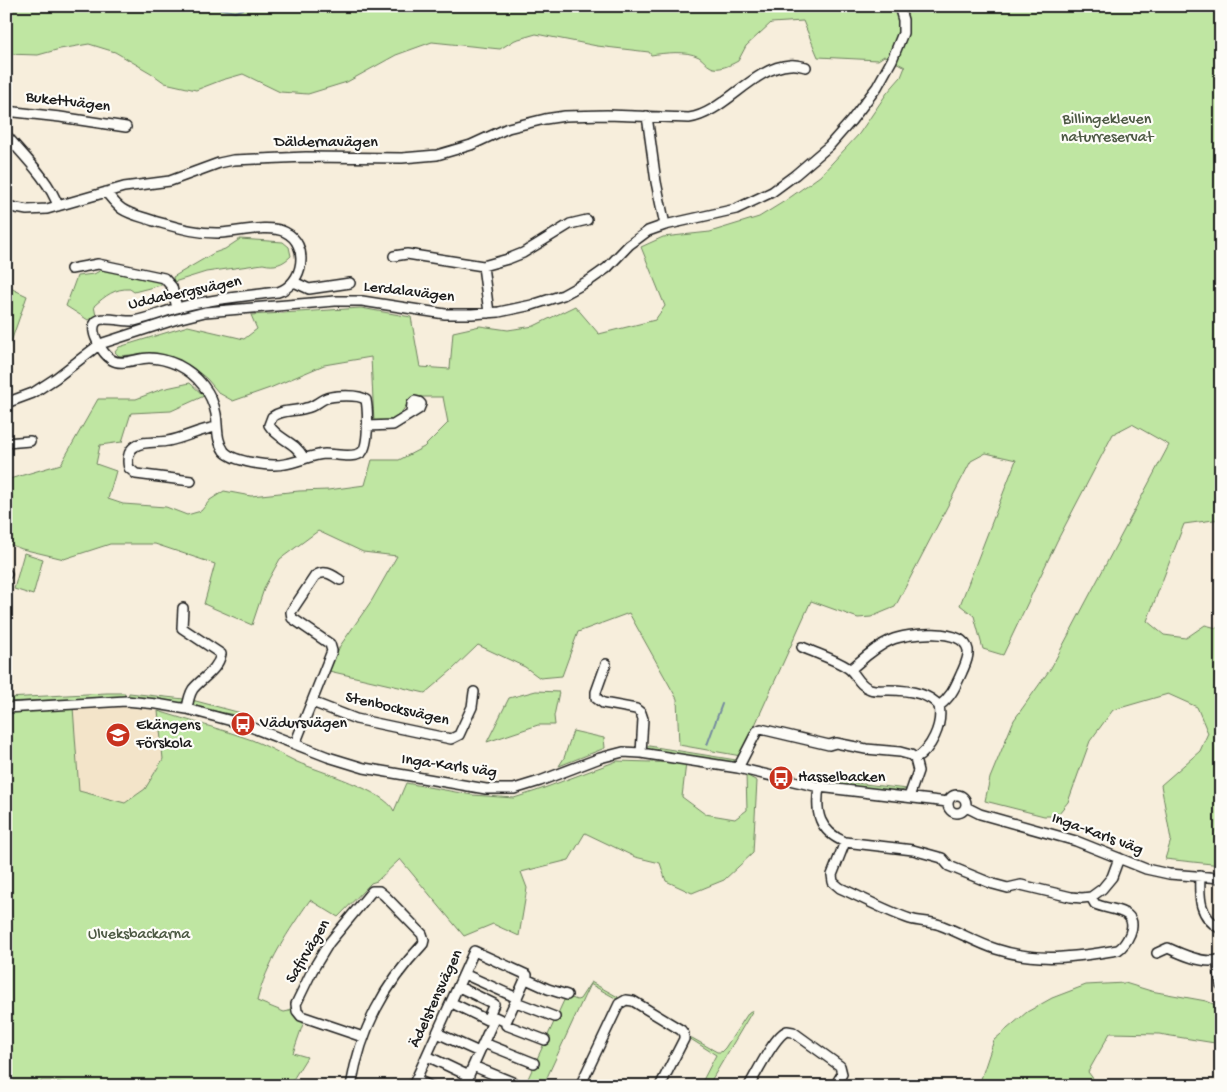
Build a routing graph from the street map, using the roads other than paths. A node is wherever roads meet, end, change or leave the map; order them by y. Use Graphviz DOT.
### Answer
graph roads {
  1 [pos="899,6"];
  2 [pos="806,67"];
  3 [pos="6,111"];
  4 [pos="647,116"];
  5 [pos="126,127"];
  6 [pos="6,135"];
  7 [pos="106,192"];
  8 [pos="6,206"];
  9 [pos="58,206"];
  10 [pos="587,220"];
  11 [pos="665,224"];
  12 [pos="394,256"];
  13 [pos="483,266"];
  14 [pos="71,269"];
  15 [pos="294,282"];
  16 [pos="350,284"];
  17 [pos="177,308"];
  18 [pos="489,312"];
  19 [pos="100,344"];
  20 [pos="6,403"];
  21 [pos="411,413"];
  22 [pos="367,426"];
  23 [pos="217,427"];
  24 [pos="30,441"];
  25 [pos="6,443"];
  26 [pos="304,458"];
  27 [pos="191,480"];
  28 [pos="340,580"];
  29 [pos="183,608"];
  30 [pos="802,647"];
  31 [pos="606,664"];
  32 [pos="851,670"];
  33 [pos="474,692"];
  34 [pos="312,702"];
  35 [pos="939,706"];
  36 [pos="6,708"];
  37 [pos="187,709"];
  38 [pos="295,744"];
  39 [pos="641,753"];
  40 [pos="915,760"];
  41 [pos="738,768"];
  42 [pos="819,787"];
  43 [pos="908,797"];
  44 [pos="845,842"];
  45 [pos="1119,858"];
  46 [pos="1200,876"];
  47 [pos="1221,878"];
  48 [pos="1091,897"];
  49 [pos="1221,929"];
  50 [pos="1156,953"];
  51 [pos="1219,956"];
  52 [pos="464,974"];
  53 [pos="526,979"];
  54 [pos="1221,985"];
  55 [pos="459,987"];
  56 [pos="567,994"];
  57 [pos="517,1000"];
  58 [pos="452,1003"];
  59 [pos="492,1015"];
  60 [pos="555,1017"];
  61 [pos="506,1022"];
  62 [pos="437,1033"];
  63 [pos="363,1037"];
  64 [pos="545,1040"];
  65 [pos="484,1043"];
  66 [pos="479,1052"];
  67 [pos="427,1056"];
  68 [pos="534,1064"];
  69 [pos="473,1066"];
  70 [pos="469,1076"];
  71 [pos="415,1083"];
  72 [pos="350,1086"];
  73 [pos="430,1086"];
  74 [pos="464,1086"];
  75 [pos="522,1086"];
  76 [pos="580,1086"];
  77 [pos="660,1086"];
  78 [pos="749,1086"];
  79 [pos="834,1086"];
  1 -- 11 [label="street, Lerdalavägen"];
  2 -- 4 [label="street, Däldernavägen"];
  3 -- 5 [label="street, Bukettvägen"];
  4 -- 7 [label="street, Däldernavägen"];
  4 -- 11 [label="street"];
  6 -- 9 [label="street"];
  7 -- 9 [label="street, Däldernavägen"];
  7 -- 15 [label="street"];
  8 -- 9 [label="street, Däldernavägen"];
  10 -- 13 [label="street"];
  11 -- 18 [label="street, Lerdalavägen"];
  12 -- 13 [label="street"];
  13 -- 18 [label="street"];
  14 -- 17 [label="street"];
  15 -- 16 [label="street"];
  15 -- 17 [label="street, Uddabergsvägen"];
  17 -- 19 [label="street, Uddabergsvägen"];
  18 -- 19 [label="street, Lerdalavägen"];
  19 -- 20 [label="street, Lerdalavägen"];
  19 -- 23 [label="street"];
  21 -- 22 [label="street"];
  22 -- 26 [label="street"];
  22 -- 26 [label="street"];
  23 -- 26 [label="street"];
  23 -- 27 [label="street"];
  24 -- 25 [label="street"];
  28 -- 34 [label="street"];
  29 -- 37 [label="street"];
  30 -- 32 [label="street"];
  31 -- 39 [label="street"];
  32 -- 35 [label="street"];
  32 -- 35 [label="street"];
  33 -- 34 [label="street, Stenbocksvägen"];
  34 -- 38 [label="street"];
  35 -- 40 [label="street"];
  36 -- 37 [label="street, Inga-Karls väg"];
  37 -- 38 [label="street, Inga-Karls väg"];
  38 -- 39 [label="street, Inga-Karls väg"];
  39 -- 41 [label="street, Inga-Karls väg"];
  40 -- 41 [label="street"];
  40 -- 43 [label="street"];
  41 -- 42 [label="street, Inga-Karls väg"];
  42 -- 43 [label="street, Inga-Karls väg"];
  42 -- 44 [label="street"];
  43 -- 45 [label="street, Inga-Karls väg"];
  44 -- 48 [label="street"];
  44 -- 48 [label="street"];
  45 -- 46 [label="street, Inga-Karls väg"];
  45 -- 48 [label="street"];
  46 -- 47 [label="street, Inga-Karls väg"];
  46 -- 49 [label="street"];
  50 -- 51 [label="street"];
  51 -- 54 [label="street"];
  52 -- 53 [label="street, Ädelstensvägen"];
  52 -- 55 [label="street, Ädelstensvägen"];
  52 -- 57 [label="street"];
  53 -- 56 [label="street"];
  53 -- 57 [label="street"];
  55 -- 58 [label="street, Ädelstensvägen"];
  55 -- 59 [label="street"];
  57 -- 60 [label="street"];
  57 -- 61 [label="street"];
  58 -- 59 [label="street"];
  58 -- 62 [label="street, Ädelstensvägen"];
  59 -- 61 [label="street"];
  59 -- 65 [label="street"];
  61 -- 64 [label="street"];
  62 -- 66 [label="street"];
  62 -- 67 [label="street, Ädelstensvägen"];
  63 -- 63 [label="street, Safirvägen"];
  63 -- 72 [label="street"];
  65 -- 66 [label="street"];
  65 -- 68 [label="street"];
  66 -- 69 [label="street"];
  67 -- 70 [label="street"];
  67 -- 71 [label="street, Ädelstensvägen"];
  69 -- 70 [label="street"];
  69 -- 75 [label="street"];
  70 -- 74 [label="street"];
  71 -- 73 [label="street"];
  76 -- 77 [label="street"];
  78 -- 79 [label="street"];
}
